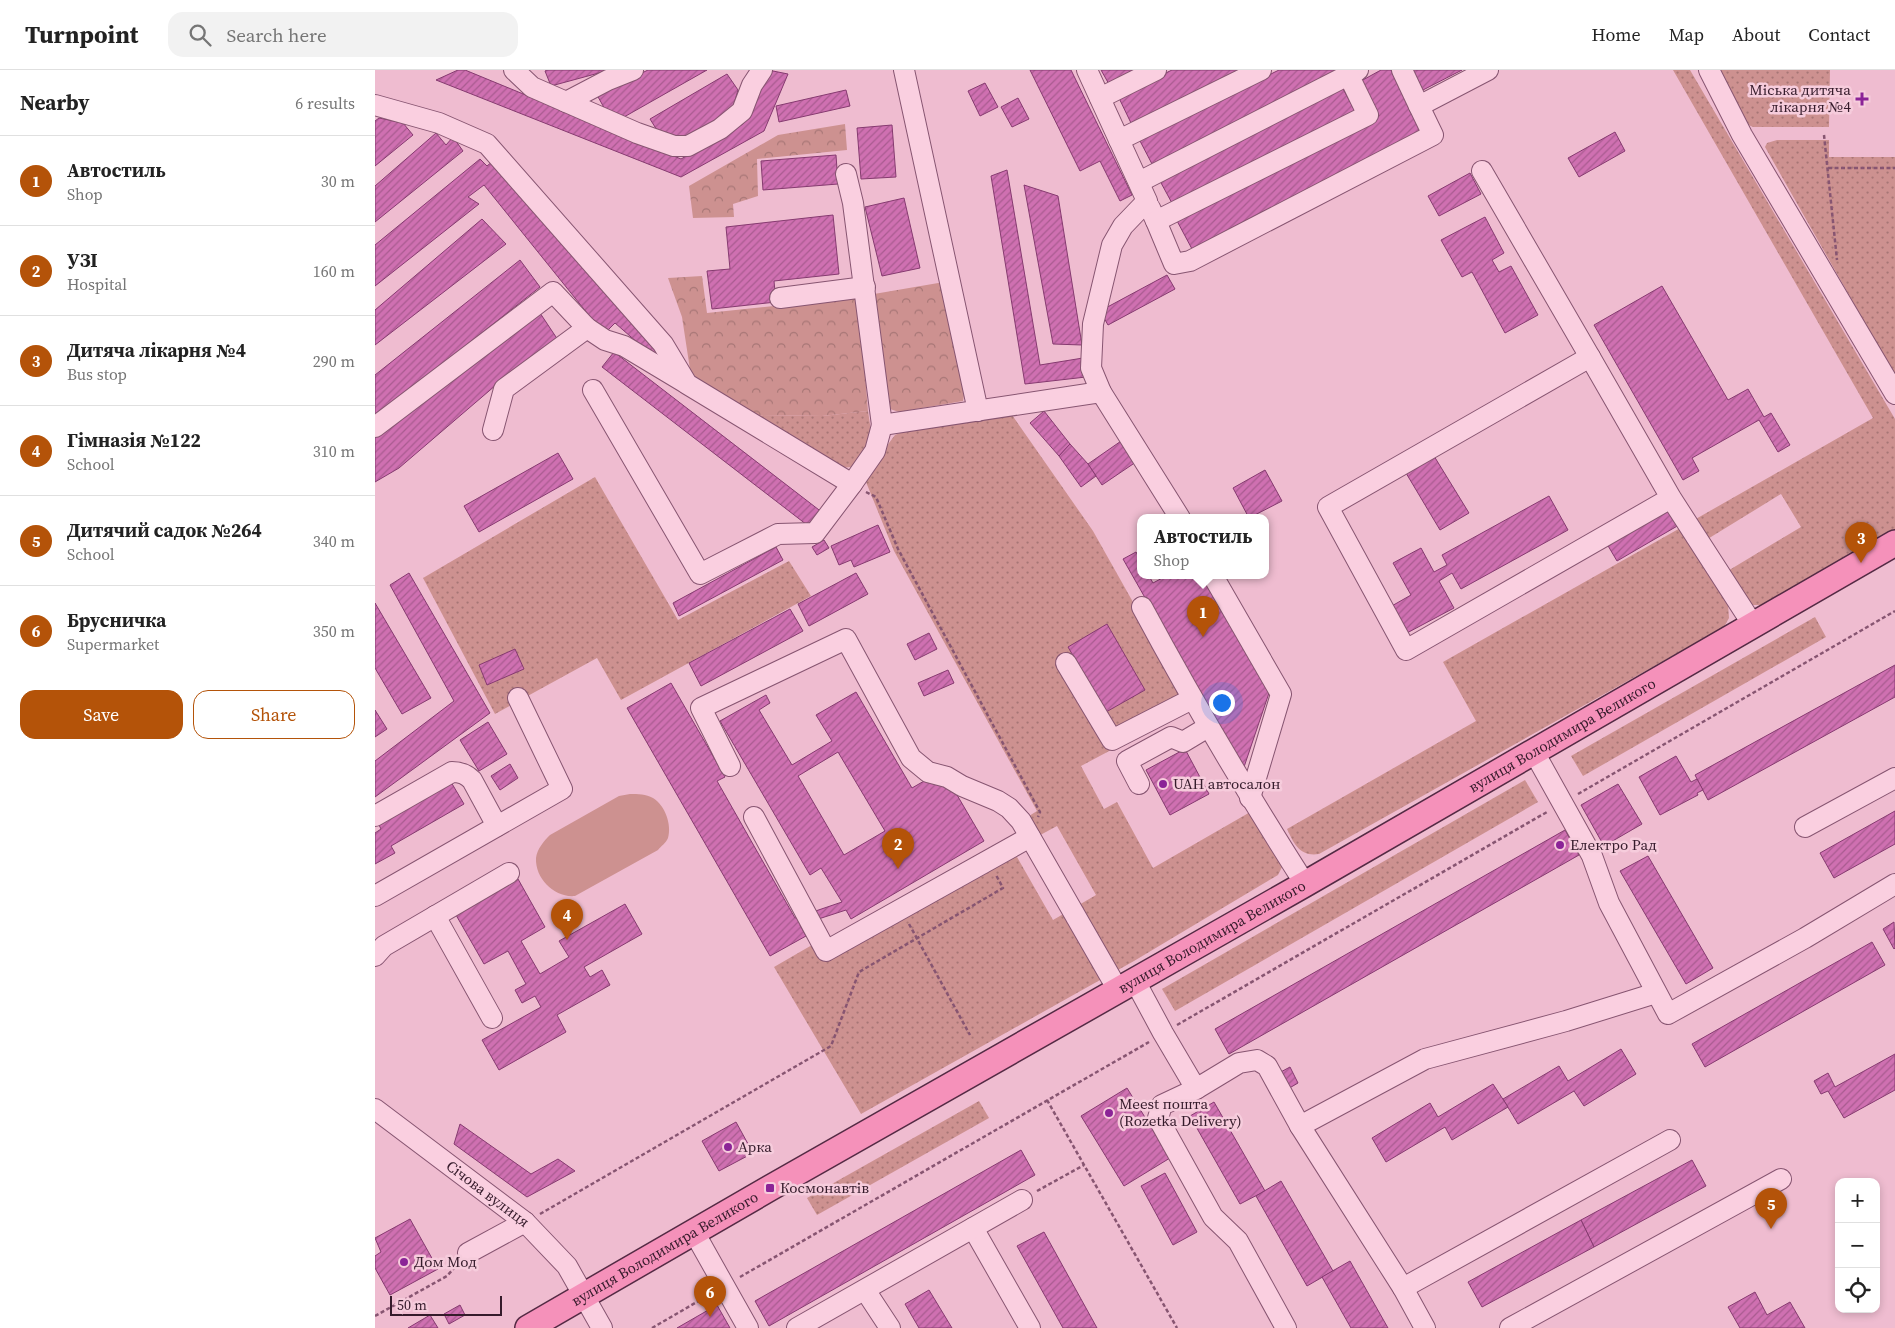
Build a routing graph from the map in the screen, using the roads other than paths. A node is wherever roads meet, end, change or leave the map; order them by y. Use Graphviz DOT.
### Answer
graph roads {
  1 [pos="514,70"];
  2 [pos="633,70"];
  3 [pos="762,70"];
  4 [pos="904,70"];
  5 [pos="1087,70"];
  6 [pos="1156,70"];
  7 [pos="1261,70"];
  8 [pos="1403,70"];
  9 [pos="1488,70"];
  10 [pos="1709,70"];
  11 [pos="1351,72"];
  12 [pos="1100,98"];
  13 [pos="566,102"];
  14 [pos="375,105"];
  15 [pos="1419,106"];
  16 [pos="1119,140"];
  17 [pos="1482,171"];
  18 [pos="846,174"];
  19 [pos="1139,182"];
  20 [pos="1147,200"];
  21 [pos="1155,221"];
  22 [pos="865,288"];
  23 [pos="780,298"];
  24 [pos="587,328"];
  25 [pos="1590,357"];
  26 [pos="687,384"];
  27 [pos="593,390"];
  28 [pos="1101,392"];
  29 [pos="1895,394"];
  30 [pos="978,411"];
  31 [pos="882,425"];
  32 [pos="375,427"];
  33 [pos="493,430"];
  34 [pos="852,484"];
  35 [pos="1671,498"];
  36 [pos="1177,514"];
  37 [pos="1895,543"];
  38 [pos="1215,579"];
  39 [pos="1142,607"];
  40 [pos="1753,625"];
  41 [pos="1066,663"];
  42 [pos="518,698"];
  43 [pos="1192,699"];
  44 [pos="1208,728"];
  45 [pos="1534,752"];
  46 [pos="730,766"];
  47 [pos="1895,778"];
  48 [pos="1139,784"];
  49 [pos="1250,798"];
  50 [pos="375,816"];
  51 [pos="754,817"];
  52 [pos="497,826"];
  53 [pos="1805,827"];
  54 [pos="1030,837"];
  55 [pos="509,873"];
  56 [pos="1305,884"];
  57 [pos="1895,884"];
  58 [pos="375,896"];
  59 [pos="435,916"];
  60 [pos="375,956"];
  61 [pos="1126,985"];
  62 [pos="1656,993"];
  63 [pos="492,1018"];
  64 [pos="1196,1089"];
  65 [pos="376,1112"];
  66 [pos="1300,1126"];
  67 [pos="1670,1140"];
  68 [pos="1781,1179"];
  69 [pos="1022,1200"];
  70 [pos="525,1222"];
  71 [pos="973,1228"];
  72 [pos="694,1232"];
  73 [pos="468,1253"];
  74 [pos="1403,1288"];
  75 [pos="865,1290"];
  76 [pos="584,1296"];
  77 [pos="528,1328"];
  78 [pos="602,1328"];
  79 [pos="748,1328"];
  80 [pos="797,1328"];
  81 [pos="890,1328"];
  82 [pos="1029,1328"];
  83 [pos="1286,1328"];
  84 [pos="1425,1328"];
  85 [pos="1510,1328"];
  1 -- 13 [label="street"];
  2 -- 13 [label="street"];
  3 -- 13 [label="street"];
  4 -- 30 [label="street"];
  5 -- 12 [label="street"];
  6 -- 12 [label="street"];
  7 -- 16 [label="street"];
  8 -- 15 [label="street"];
  9 -- 15 [label="street"];
  10 -- 29 [label="street"];
  11 -- 19 [label="street"];
  11 -- 21 [label="street"];
  12 -- 16 [label="street"];
  14 -- 26 [label="street"];
  15 -- 21 [label="street"];
  16 -- 19 [label="street"];
  17 -- 25 [label="street"];
  18 -- 22 [label="street"];
  19 -- 20 [label="street"];
  20 -- 21 [label="street"];
  20 -- 28 [label="street"];
  22 -- 23 [label="street"];
  22 -- 31 [label="street"];
  24 -- 26 [label="street"];
  24 -- 32 [label="street"];
  24 -- 33 [label="street"];
  25 -- 35 [label="street"];
  25 -- 35 [label="street"];
  26 -- 34 [label="street"];
  27 -- 34 [label="street"];
  28 -- 30 [label="street"];
  28 -- 36 [label="street"];
  30 -- 31 [label="street"];
  31 -- 34 [label="street"];
  35 -- 40 [label="street"];
  37 -- 40 [label="main road, вулиця Володимира Великого"];
  38 -- 49 [label="street"];
  39 -- 43 [label="street"];
  40 -- 45 [label="main road, вулиця Володимира Великого"];
  41 -- 43 [label="street"];
  42 -- 52 [label="street"];
  43 -- 44 [label="street"];
  44 -- 48 [label="street"];
  44 -- 49 [label="street"];
  45 -- 56 [label="main road, вулиця Володимира Великого"];
  45 -- 62 [label="street"];
  46 -- 54 [label="street"];
  47 -- 53 [label="street"];
  49 -- 56 [label="street"];
  50 -- 52 [label="street"];
  51 -- 54 [label="street"];
  52 -- 58 [label="street"];
  54 -- 61 [label="street"];
  55 -- 59 [label="street"];
  56 -- 61 [label="main road, вулиця Володимира Великого"];
  57 -- 62 [label="street"];
  59 -- 60 [label="street"];
  59 -- 63 [label="street"];
  61 -- 64 [label="street"];
  61 -- 72 [label="main road, вулиця Володимира Великого"];
  62 -- 66 [label="street"];
  64 -- 66 [label="street"];
  64 -- 83 [label="street"];
  65 -- 70 [label="street, Січова вулиця"];
  66 -- 74 [label="street"];
  67 -- 74 [label="street"];
  68 -- 85 [label="street"];
  69 -- 71 [label="street"];
  70 -- 73 [label="street"];
  70 -- 76 [label="street, Січова вулиця"];
  71 -- 75 [label="street"];
  71 -- 82 [label="street"];
  72 -- 76 [label="main road, вулиця Володимира Великого"];
  72 -- 79 [label="street"];
  74 -- 84 [label="street"];
  75 -- 80 [label="street"];
  75 -- 81 [label="street"];
  76 -- 77 [label="main road, вулиця Володимира Великого"];
  76 -- 78 [label="street, Січова вулиця"];
}
